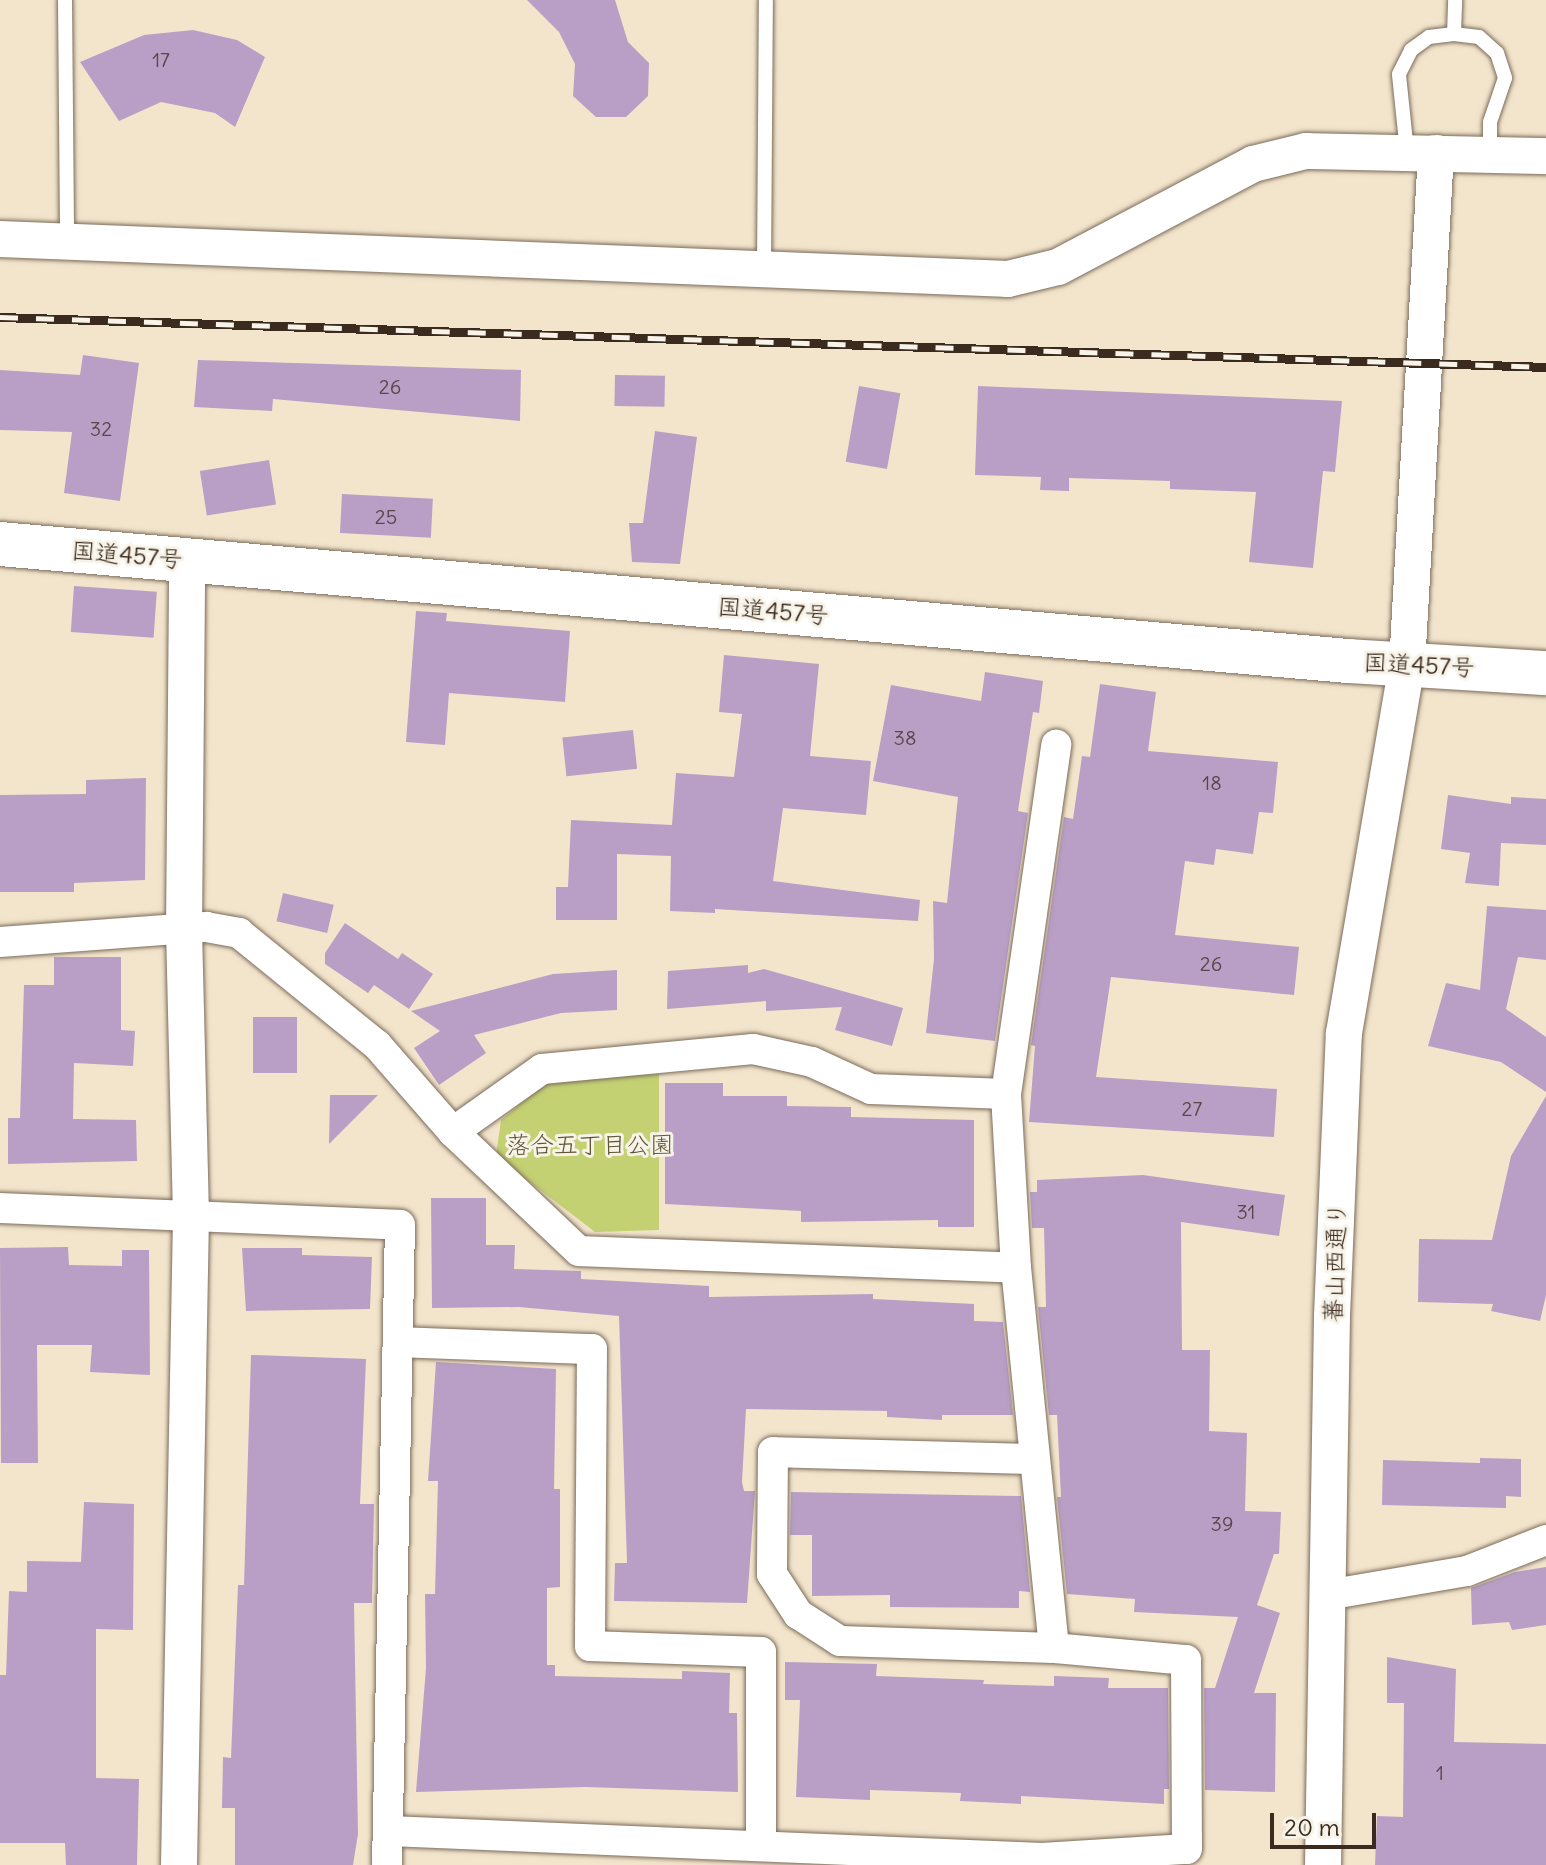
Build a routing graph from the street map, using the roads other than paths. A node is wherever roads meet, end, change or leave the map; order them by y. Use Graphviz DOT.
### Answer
graph roads {
  1 [pos="65,0"];
  2 [pos="766,0"];
  3 [pos="1455,0"];
  4 [pos="1454,34"];
  5 [pos="1421,153"];
  6 [pos="1490,154"];
  7 [pos="1546,156"];
  8 [pos="0,239"];
  9 [pos="67,242"];
  10 [pos="764,270"];
  11 [pos="0,544"];
  12 [pos="187,560"];
  13 [pos="1407,665"];
  14 [pos="1546,673"];
  15 [pos="1056,745"];
  16 [pos="184,930"];
  17 [pos="0,942"];
  18 [pos="1006,1094"];
  19 [pos="453,1132"];
  20 [pos="0,1208"];
  21 [pos="191,1216"];
  22 [pos="1016,1268"];
  23 [pos="398,1342"];
  24 [pos="1034,1459"];
  25 [pos="1546,1540"];
  26 [pos="1327,1595"];
  27 [pos="1054,1648"];
  28 [pos="389,1831"];
  29 [pos="761,1845"];
  30 [pos="1043,1861"];
  31 [pos="179,1865"];
  32 [pos="387,1865"];
  33 [pos="1323,1865"];
  1 -- 9 [label="lane"];
  2 -- 10 [label="lane"];
  3 -- 4 [label="lane"];
  4 -- 5 [label="lane"];
  4 -- 6 [label="lane"];
  5 -- 6 [label="street"];
  5 -- 10 [label="street"];
  5 -- 13 [label="street, 蕃山西通り"];
  6 -- 7 [label="street"];
  8 -- 9 [label="street"];
  9 -- 10 [label="street"];
  11 -- 12 [label="highway, 国道457号"];
  12 -- 13 [label="highway, 国道457号"];
  12 -- 16 [label="street"];
  13 -- 14 [label="highway, 国道457号"];
  13 -- 26 [label="street, 蕃山西通り"];
  15 -- 18 [label="street"];
  16 -- 17 [label="street"];
  16 -- 19 [label="street"];
  16 -- 21 [label="street"];
  18 -- 19 [label="street"];
  18 -- 22 [label="street"];
  19 -- 22 [label="street"];
  20 -- 21 [label="street"];
  21 -- 23 [label="street"];
  21 -- 31 [label="street"];
  22 -- 24 [label="street"];
  23 -- 28 [label="street"];
  23 -- 29 [label="street"];
  24 -- 27 [label="street"];
  24 -- 27 [label="street"];
  25 -- 26 [label="street"];
  26 -- 33 [label="street, 蕃山西通り"];
  27 -- 30 [label="street"];
  28 -- 29 [label="street"];
  28 -- 32 [label="street"];
  29 -- 30 [label="street"];
}
